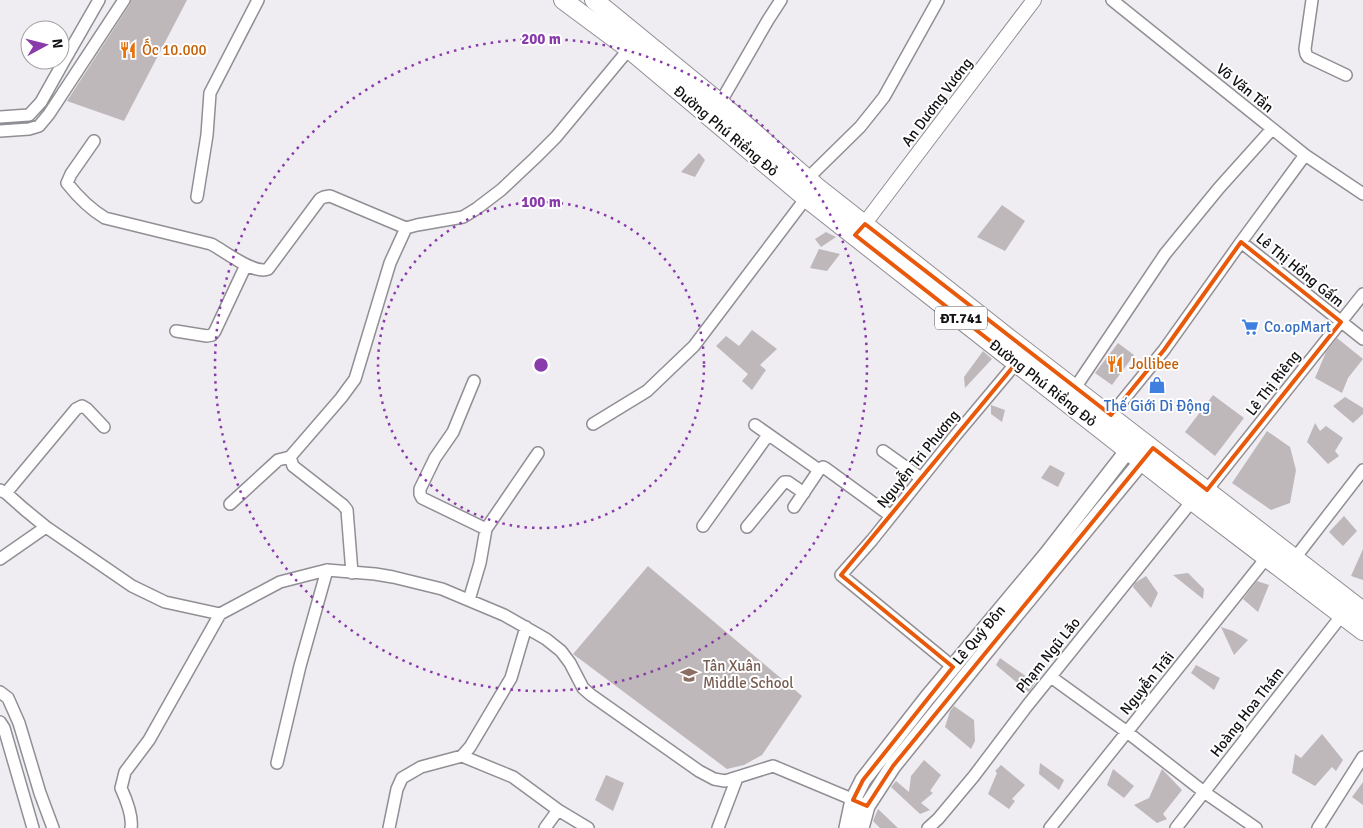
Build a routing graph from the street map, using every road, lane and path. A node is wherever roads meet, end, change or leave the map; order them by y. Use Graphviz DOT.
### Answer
graph roads {
  1 [pos="99,0"];
  2 [pos="124,0"];
  3 [pos="258,0"];
  4 [pos="562,0"];
  5 [pos="594,0"];
  6 [pos="781,0"];
  7 [pos="938,0"];
  8 [pos="1034,0"];
  9 [pos="1112,0"];
  10 [pos="1312,0"];
  11 [pos="629,49"];
  12 [pos="1346,75"];
  13 [pos="720,103"];
  14 [pos="0,117"];
  15 [pos="1272,128"];
  16 [pos="0,131"];
  17 [pos="94,141"];
  18 [pos="1305,155"];
  19 [pos="807,179"];
  20 [pos="1363,194"];
  21 [pos="198,197"];
  22 [pos="806,198"];
  23 [pos="406,228"];
  24 [pos="860,229"];
  25 [pos="1241,242"];
  26 [pos="246,266"];
  27 [pos="1363,294"];
  28 [pos="1341,322"];
  29 [pos="176,331"];
  30 [pos="1363,339"];
  31 [pos="1017,362"];
  32 [pos="474,381"];
  33 [pos="1075,388"];
  34 [pos="1111,415"];
  35 [pos="593,424"];
  36 [pos="755,426"];
  37 [pos="104,427"];
  38 [pos="768,435"];
  39 [pos="1133,443"];
  40 [pos="883,451"];
  41 [pos="538,453"];
  42 [pos="1148,455"];
  43 [pos="290,457"];
  44 [pos="819,470"];
  45 [pos="1363,470"];
  46 [pos="921,478"];
  47 [pos="1207,490"];
  48 [pos="3,491"];
  49 [pos="804,492"];
  50 [pos="1192,501"];
  51 [pos="230,504"];
  52 [pos="794,507"];
  53 [pos="891,516"];
  54 [pos="703,526"];
  55 [pos="46,528"];
  56 [pos="486,528"];
  57 [pos="747,528"];
  58 [pos="1267,557"];
  59 [pos="1295,558"];
  60 [pos="0,559"];
  61 [pos="327,570"];
  62 [pos="352,573"];
  63 [pos="469,600"];
  64 [pos="220,614"];
  65 [pos="1357,620"];
  66 [pos="526,627"];
  67 [pos="953,667"];
  68 [pos="1051,677"];
  69 [pos="0,692"];
  70 [pos="0,722"];
  71 [pos="1127,732"];
  72 [pos="462,756"];
  73 [pos="1363,757"];
  74 [pos="277,762"];
  75 [pos="736,778"];
  76 [pos="1204,792"];
  77 [pos="853,800"];
  78 [pos="867,806"];
  79 [pos="558,810"];
  80 [pos="33,828"];
  81 [pos="53,828"];
  82 [pos="131,828"];
  83 [pos="389,828"];
  84 [pos="546,828"];
  85 [pos="588,828"];
  86 [pos="718,828"];
  87 [pos="847,828"];
  88 [pos="861,828"];
  89 [pos="928,828"];
  90 [pos="1050,828"];
  91 [pos="1176,828"];
  92 [pos="1256,828"];
  93 [pos="1318,828"];
  1 -- 14 [label="street"];
  2 -- 16 [label="street"];
  3 -- 21 [label="street"];
  4 -- 11 [label="main road, Đường Phú Riềng Đỏ / ĐT.741"];
  5 -- 13 [label="main road, Đường Phú Riềng Đỏ / ĐT.741"];
  6 -- 13 [label="street"];
  7 -- 19 [label="street"];
  8 -- 24 [label="street, An Dương Vương"];
  9 -- 15 [label="street, Võ Văn Tần"];
  10 -- 12 [label="street"];
  11 -- 22 [label="main road, Đường Phú Riềng Đỏ / ĐT.741"];
  11 -- 23 [label="street"];
  13 -- 19 [label="main road, Đường Phú Riềng Đỏ / ĐT.741"];
  15 -- 18 [label="street, Võ Văn Tần"];
  15 -- 33 [label="street"];
  17 -- 26 [label="street"];
  18 -- 20 [label="street, Võ Văn Tần"];
  18 -- 25 [label="street"];
  19 -- 24 [label="main road, Đường Phú Riềng Đỏ / ĐT.741"];
  22 -- 24 [label="main road, Đường Phú Riềng Đỏ / ĐT.741"];
  22 -- 35 [label="street"];
  23 -- 26 [label="street"];
  23 -- 43 [label="street"];
  24 -- 31 [label="main road, Đường Phú Riềng Đỏ / ĐT.741"];
  24 -- 33 [label="main road, Đường Phú Riềng Đỏ / ĐT.741"];
  25 -- 28 [label="street, Lê Thị Hồng Gấm"];
  25 -- 34 [label="street"];
  26 -- 29 [label="street"];
  27 -- 28 [label="street, Lê Thị Riêng"];
  28 -- 30 [label="street, Lê Thị Hồng Gấm"];
  28 -- 47 [label="street, Lê Thị Riêng"];
  31 -- 39 [label="main road, Đường Phú Riềng Đỏ / ĐT.741"];
  31 -- 46 [label="street, Nguyễn Tri Phương"];
  32 -- 56 [label="street"];
  33 -- 34 [label="main road, Đường Phú Riềng Đỏ / ĐT.741"];
  34 -- 39 [label="main road, Đường Phú Riềng Đỏ / ĐT.741"];
  36 -- 38 [label="street"];
  37 -- 48 [label="street"];
  38 -- 44 [label="street"];
  38 -- 54 [label="street"];
  39 -- 42 [label="main road, Đường Phú Riềng Đỏ / ĐT.741"];
  39 -- 67 [label="main road, Lê Quý Đôn"];
  40 -- 46 [label="street"];
  41 -- 56 [label="street"];
  42 -- 47 [label="main road, Đường Phú Riềng Đỏ / ĐT.741"];
  42 -- 50 [label="main road, Đường Phú Riềng Đỏ / ĐT.741"];
  42 -- 78 [label="main road, Lê Quý Đôn"];
  43 -- 51 [label="street"];
  43 -- 62 [label="street"];
  44 -- 49 [label="street"];
  44 -- 53 [label="street"];
  45 -- 59 [label="street"];
  46 -- 53 [label="street, Nguyễn Tri Phương"];
  47 -- 59 [label="main road, Đường Phú Riềng Đỏ / ĐT.741"];
  48 -- 55 [label="street"];
  49 -- 52 [label="street"];
  49 -- 57 [label="street"];
  50 -- 58 [label="main road, Đường Phú Riềng Đỏ / ĐT.741"];
  50 -- 68 [label="street, Phạm Ngũ Lão"];
  53 -- 67 [label="street, Nguyễn Tri Phương"];
  55 -- 60 [label="street"];
  55 -- 64 [label="street"];
  56 -- 63 [label="street"];
  58 -- 65 [label="main road, Đường Phú Riềng Đỏ / ĐT.741"];
  58 -- 71 [label="street, Nguyễn Trãi"];
  59 -- 65 [label="main road, Đường Phú Riềng Đỏ / ĐT.741"];
  61 -- 62 [label="street"];
  61 -- 64 [label="street"];
  61 -- 74 [label="street"];
  62 -- 63 [label="street"];
  63 -- 66 [label="street"];
  64 -- 82 [label="street"];
  65 -- 76 [label="street, Hoàng Hoa Thám"];
  66 -- 72 [label="street"];
  66 -- 75 [label="street"];
  67 -- 77 [label="main road, Lê Quý Đôn"];
  68 -- 71 [label="street"];
  68 -- 89 [label="street, Phạm Ngũ Lão"];
  69 -- 81 [label="street"];
  70 -- 80 [label="street"];
  71 -- 76 [label="street"];
  71 -- 90 [label="street, Nguyễn Trãi"];
  72 -- 79 [label="street"];
  72 -- 83 [label="street"];
  73 -- 93 [label="street"];
  75 -- 77 [label="street"];
  75 -- 86 [label="street"];
  76 -- 91 [label="street, Hoàng Hoa Thám"];
  76 -- 92 [label="street"];
  77 -- 78 [label="street"];
  77 -- 87 [label="main road, Lê Quý Đôn"];
  78 -- 88 [label="main road, Lê Quý Đôn"];
  79 -- 84 [label="street"];
  79 -- 85 [label="street"];
}
